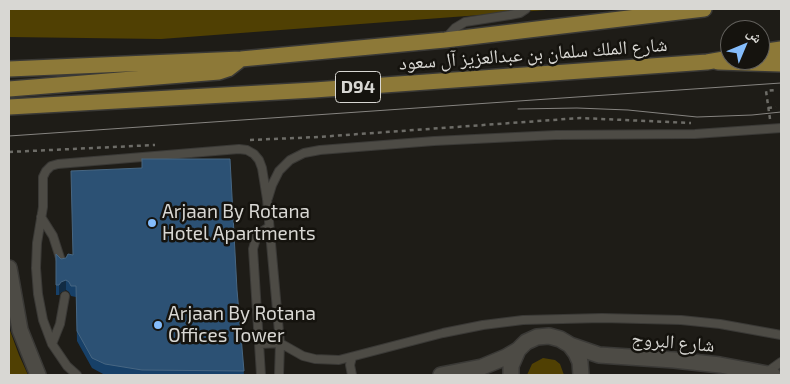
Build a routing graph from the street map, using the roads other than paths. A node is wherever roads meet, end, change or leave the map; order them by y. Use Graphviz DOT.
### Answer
graph roads {
  1 [pos="526,9"];
  2 [pos="704,9"];
  3 [pos="665,10"];
  4 [pos="445,40"];
  5 [pos="241,59"];
  6 [pos="720,60"];
  7 [pos="9,62"];
  8 [pos="707,62"];
  9 [pos="781,64"];
  10 [pos="30,68"];
  11 [pos="9,69"];
  12 [pos="9,89"];
  13 [pos="9,107"];
  14 [pos="781,128"];
  15 [pos="267,199"];
  16 [pos="41,217"];
  17 [pos="269,227"];
  18 [pos="62,264"];
  19 [pos="9,268"];
  20 [pos="65,296"];
  21 [pos="781,335"];
  22 [pos="280,343"];
  23 [pos="52,344"];
  24 [pos="259,344"];
  25 [pos="570,345"];
  26 [pos="518,350"];
  27 [pos="352,357"];
  28 [pos="781,362"];
  29 [pos="769,374"];
  30 [pos="38,375"];
  31 [pos="77,375"];
  32 [pos="260,375"];
  33 [pos="279,375"];
  34 [pos="352,375"];
  35 [pos="441,375"];
  36 [pos="510,375"];
  37 [pos="581,375"];
  1 -- 4 [label="lane"];
  2 -- 3 [label="main road, شارع الملك سلمان بن عبدالعزيز آل سعود / D94"];
  3 -- 4 [label="main road, شارع الملك سلمان بن عبدالعزيز آل سعود / D94"];
  4 -- 5 [label="main road, شارع الملك سلمان بن عبدالعزيز آل سعود / D94"];
  5 -- 10 [label="main road, شارع الملك سلمان بن عبدالعزيز آل سعود / D94"];
  5 -- 12 [label="main road"];
  6 -- 8 [label="main road, شارع الملك سلمان بن عبدالعزيز آل سعود / D94"];
  7 -- 10 [label="main road"];
  8 -- 9 [label="main road"];
  8 -- 13 [label="main road, شارع الملك سلمان بن عبدالعزيز آل سعود / D94"];
  10 -- 11 [label="main road, شارع الملك سلمان بن عبدالعزيز آل سعود / D94"];
  14 -- 15 [label="lane"];
  15 -- 16 [label="lane"];
  15 -- 17 [label="lane"];
  16 -- 18 [label="lane"];
  16 -- 23 [label="lane"];
  17 -- 22 [label="lane"];
  17 -- 24 [label="lane"];
  19 -- 30 [label="street"];
  20 -- 23 [label="lane"];
  21 -- 27 [label="lane"];
  22 -- 24 [label="lane"];
  22 -- 27 [label="lane"];
  22 -- 33 [label="lane"];
  23 -- 31 [label="lane"];
  24 -- 32 [label="lane"];
  25 -- 26 [label="street, شارع البروج"];
  25 -- 29 [label="street, شارع البروج"];
  25 -- 37 [label="street"];
  26 -- 35 [label="street"];
  26 -- 36 [label="street"];
  27 -- 34 [label="lane"];
  28 -- 29 [label="lane"];
}
